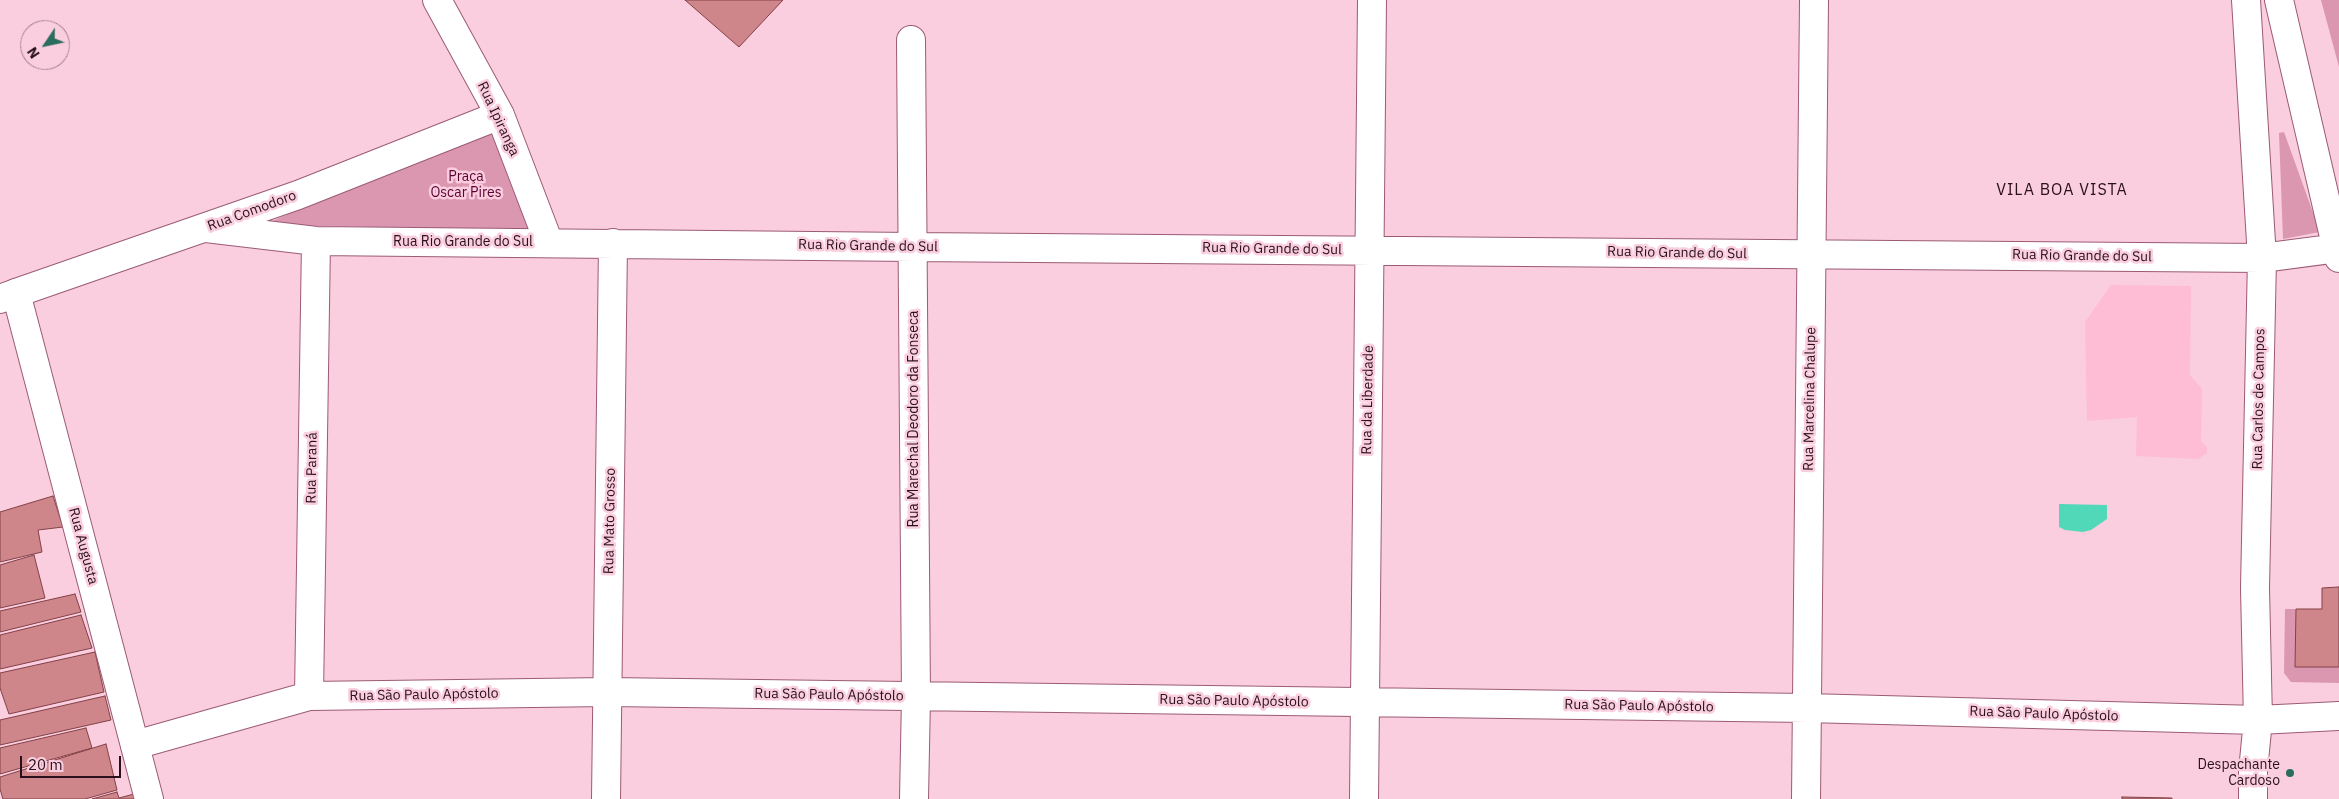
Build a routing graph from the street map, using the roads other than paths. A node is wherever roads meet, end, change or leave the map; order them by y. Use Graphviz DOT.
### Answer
graph roads {
  1 [pos="437,0"];
  2 [pos="1372,0"];
  3 [pos="1814,0"];
  4 [pos="2246,0"];
  5 [pos="2279,0"];
  6 [pos="911,40"];
  7 [pos="500,116"];
  8 [pos="206,228"];
  9 [pos="316,240"];
  10 [pos="549,242"];
  11 [pos="613,243"];
  12 [pos="913,247"];
  13 [pos="1370,250"];
  14 [pos="2338,252"];
  15 [pos="1812,254"];
  16 [pos="2262,258"];
  17 [pos="8,296"];
  18 [pos="608,692"];
  19 [pos="309,696"];
  20 [pos="916,696"];
  21 [pos="1365,702"];
  22 [pos="1807,708"];
  23 [pos="2339,716"];
  24 [pos="2258,720"];
  25 [pos="135,745"];
  26 [pos="149,799"];
  27 [pos="606,799"];
  28 [pos="914,799"];
  29 [pos="1364,799"];
  30 [pos="1806,799"];
  31 [pos="2253,799"];
  1 -- 7 [label="street, Rua Ipiranga"];
  2 -- 13 [label="street, Rua da Liberdade"];
  3 -- 15 [label="street, Rua Marcelina Chalupe"];
  4 -- 16 [label="street, Rua Carlos de Campos"];
  5 -- 14 [label="street"];
  6 -- 12 [label="street, Rua Marechal Deodoro da Fonseca"];
  7 -- 8 [label="street, Rua Comodoro"];
  7 -- 10 [label="street, Rua Ipiranga"];
  8 -- 9 [label="street, Rua Rio Grande do Sul"];
  8 -- 17 [label="street, Rua Comodoro"];
  9 -- 10 [label="street, Rua Rio Grande do Sul"];
  9 -- 19 [label="street, Rua Paraná"];
  10 -- 11 [label="street, Rua Rio Grande do Sul"];
  11 -- 12 [label="street, Rua Rio Grande do Sul"];
  11 -- 18 [label="street, Rua Mato Grosso"];
  12 -- 13 [label="street, Rua Rio Grande do Sul"];
  12 -- 20 [label="street, Rua Marechal Deodoro da Fonseca"];
  13 -- 15 [label="street, Rua Rio Grande do Sul"];
  13 -- 21 [label="street, Rua da Liberdade"];
  14 -- 16 [label="street, Rua Rio Grande do Sul"];
  15 -- 16 [label="street, Rua Rio Grande do Sul"];
  15 -- 22 [label="street, Rua Marcelina Chalupe"];
  16 -- 24 [label="street, Rua Carlos de Campos"];
  17 -- 25 [label="street, Rua Augusta"];
  18 -- 19 [label="street, Rua São Paulo Apóstolo"];
  18 -- 20 [label="street, Rua São Paulo Apóstolo"];
  18 -- 27 [label="street, Rua Mato Grosso"];
  19 -- 25 [label="street, Rua São Paulo Apóstolo"];
  20 -- 21 [label="street, Rua São Paulo Apóstolo"];
  20 -- 28 [label="street, Rua Marechal Deodoro da Fonseca"];
  21 -- 22 [label="street, Rua São Paulo Apóstolo"];
  21 -- 29 [label="street, Rua da Liberdade"];
  22 -- 24 [label="street, Rua São Paulo Apóstolo"];
  22 -- 30 [label="street, Rua Marcelina Chalupe"];
  23 -- 24 [label="street, Rua São Paulo Apóstolo"];
  24 -- 31 [label="street, Rua Carlos de Campos"];
  25 -- 26 [label="street, Rua Augusta"];
}
